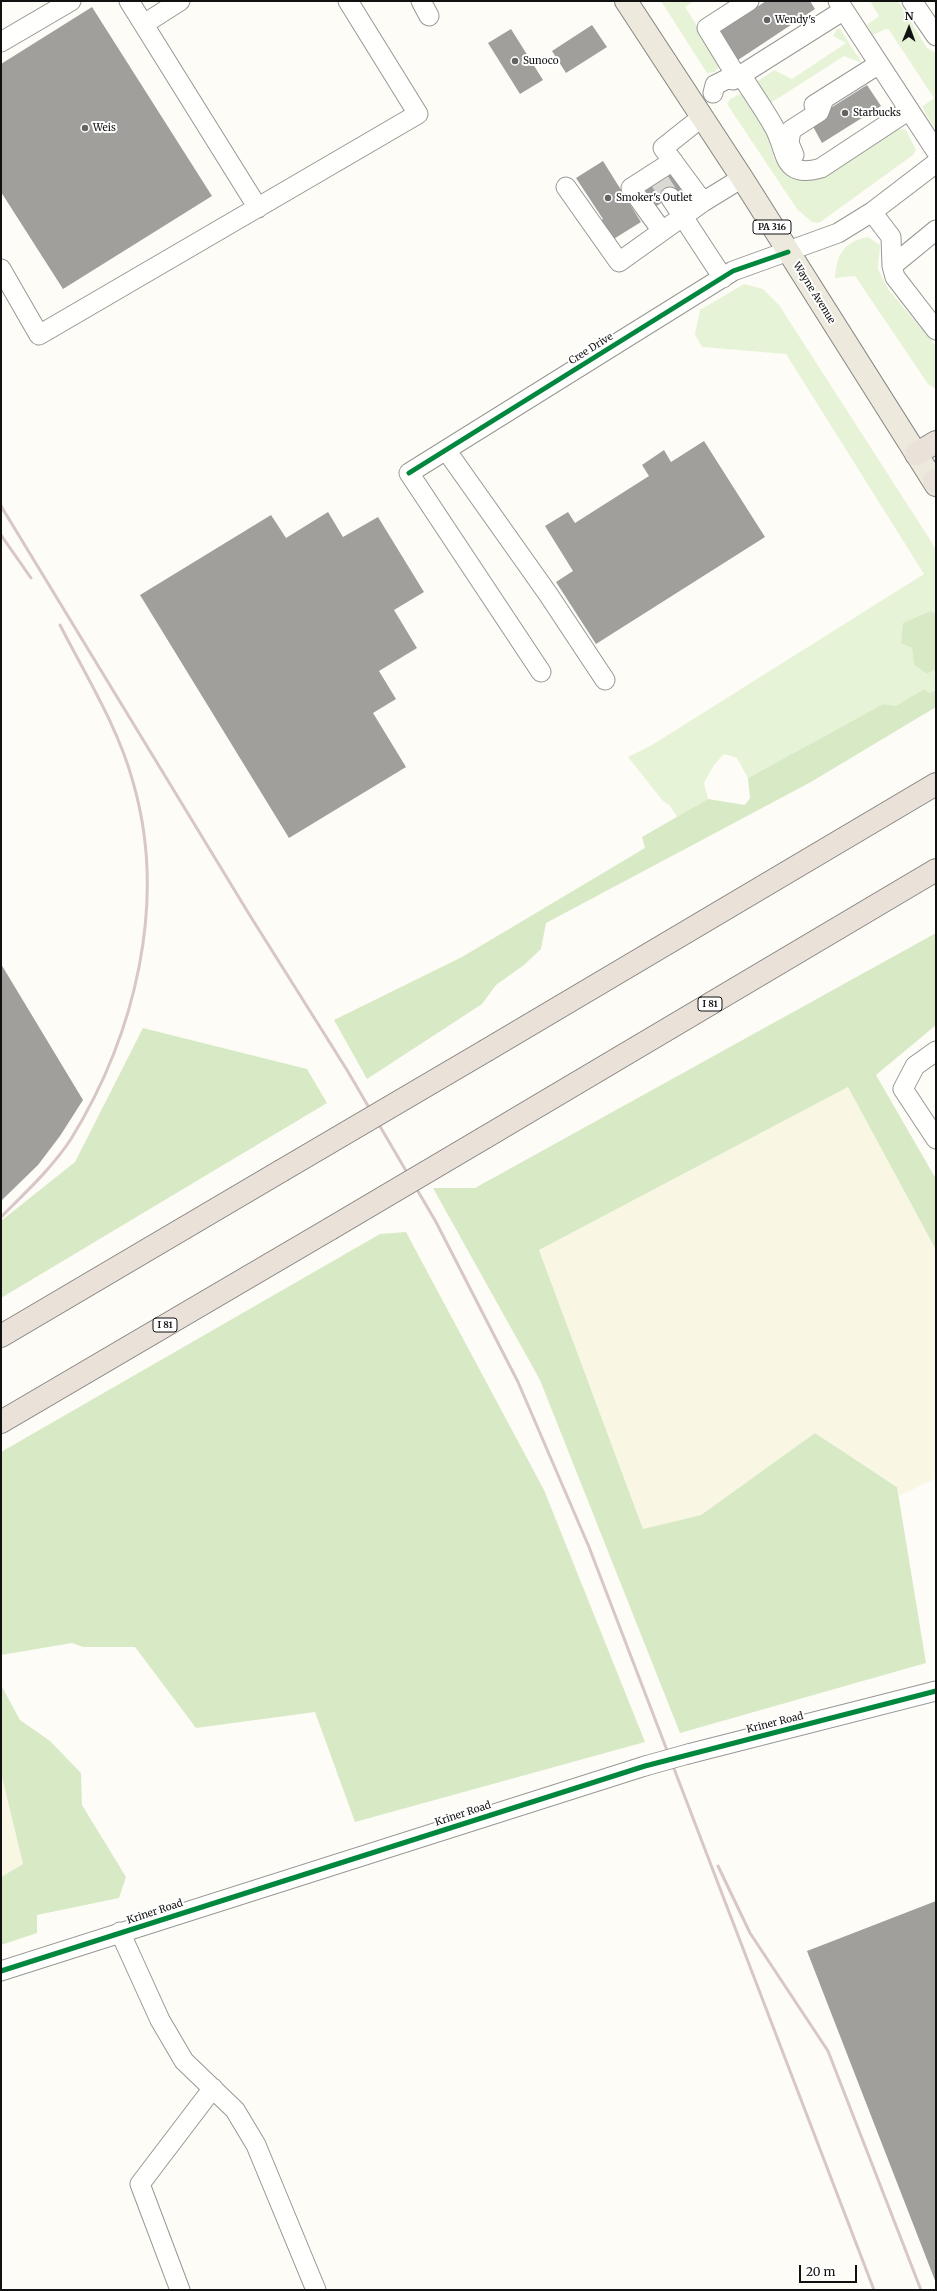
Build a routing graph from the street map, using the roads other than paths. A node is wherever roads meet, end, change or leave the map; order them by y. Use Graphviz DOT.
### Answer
graph roads {
  1 [pos="71,1"];
  2 [pos="130,1"];
  3 [pos="180,1"];
  4 [pos="348,1"];
  5 [pos="626,1"];
  6 [pos="749,1"];
  7 [pos="762,1"];
  8 [pos="827,1"];
  9 [pos="912,1"];
  10 [pos="841,5"];
  11 [pos="732,12"];
  12 [pos="144,24"];
  13 [pos="936,36"];
  14 [pos="1,42"];
  15 [pos="879,64"];
  16 [pos="739,76"];
  17 [pos="824,98"];
  18 [pos="698,111"];
  19 [pos="903,114"];
  20 [pos="776,128"];
  21 [pos="936,152"];
  22 [pos="673,161"];
  23 [pos="936,163"];
  24 [pos="742,178"];
  25 [pos="566,187"];
  26 [pos="670,197"];
  27 [pos="703,202"];
  28 [pos="258,208"];
  29 [pos="872,212"];
  30 [pos="684,216"];
  31 [pos="936,230"];
  32 [pos="662,231"];
  33 [pos="788,252"];
  34 [pos="892,266"];
  35 [pos="1,269"];
  36 [pos="723,278"];
  37 [pos="936,330"];
  38 [pos="936,442"];
  39 [pos="446,450"];
  40 [pos="916,454"];
  41 [pos="935,482"];
  42 [pos="541,672"];
  43 [pos="605,680"];
  44 [pos="936,784"];
  45 [pos="936,870"];
  46 [pos="936,1051"];
  47 [pos="936,1139"];
  48 [pos="1,1336"];
  49 [pos="1,1422"];
  50 [pos="936,1691"];
  51 [pos="120,1932"];
  52 [pos="1,1971"];
  53 [pos="213,2088"];
  54 [pos="180,2290"];
  55 [pos="316,2290"];
  1 -- 14 [label="street"];
  2 -- 12 [label="street"];
  3 -- 12 [label="street"];
  4 -- 28 [label="street"];
  5 -- 18 [label="main road, Wayne Avenue / PA 316"];
  6 -- 11 [label="street"];
  7 -- 11 [label="street"];
  8 -- 16 [label="street"];
  9 -- 13 [label="street"];
  10 -- 15 [label="street"];
  10 -- 16 [label="street"];
  11 -- 16 [label="street"];
  12 -- 28 [label="street"];
  15 -- 17 [label="street"];
  15 -- 19 [label="street"];
  16 -- 18 [label="street"];
  16 -- 20 [label="street"];
  17 -- 19 [label="street"];
  17 -- 20 [label="street"];
  18 -- 22 [label="street"];
  18 -- 24 [label="main road, Wayne Avenue / PA 316"];
  19 -- 20 [label="street"];
  19 -- 21 [label="street"];
  22 -- 27 [label="street"];
  22 -- 32 [label="street"];
  23 -- 29 [label="street, Cree Drive"];
  24 -- 27 [label="street"];
  24 -- 33 [label="main road, Wayne Avenue / PA 316"];
  25 -- 32 [label="street"];
  26 -- 30 [label="street"];
  27 -- 30 [label="street"];
  28 -- 35 [label="street"];
  29 -- 33 [label="street, Cree Drive"];
  29 -- 34 [label="street"];
  30 -- 32 [label="street"];
  30 -- 36 [label="street"];
  31 -- 34 [label="street"];
  33 -- 36 [label="street, Cree Drive"];
  33 -- 40 [label="main road, Wayne Avenue / PA 316"];
  34 -- 37 [label="street"];
  36 -- 39 [label="street, Cree Drive"];
  38 -- 40 [label="highway"];
  39 -- 42 [label="street, Cree Drive"];
  39 -- 43 [label="street"];
  40 -- 41 [label="main road, Wayne Avenue / PA 316"];
  44 -- 48 [label="highway, bridge"];
  45 -- 49 [label="highway, I 81, bridge"];
  46 -- 47 [label="street"];
  50 -- 51 [label="street, Kriner Road, bridge"];
  51 -- 52 [label="street, Kriner Road"];
  51 -- 53 [label="street"];
  53 -- 54 [label="street"];
  53 -- 55 [label="street"];
}
